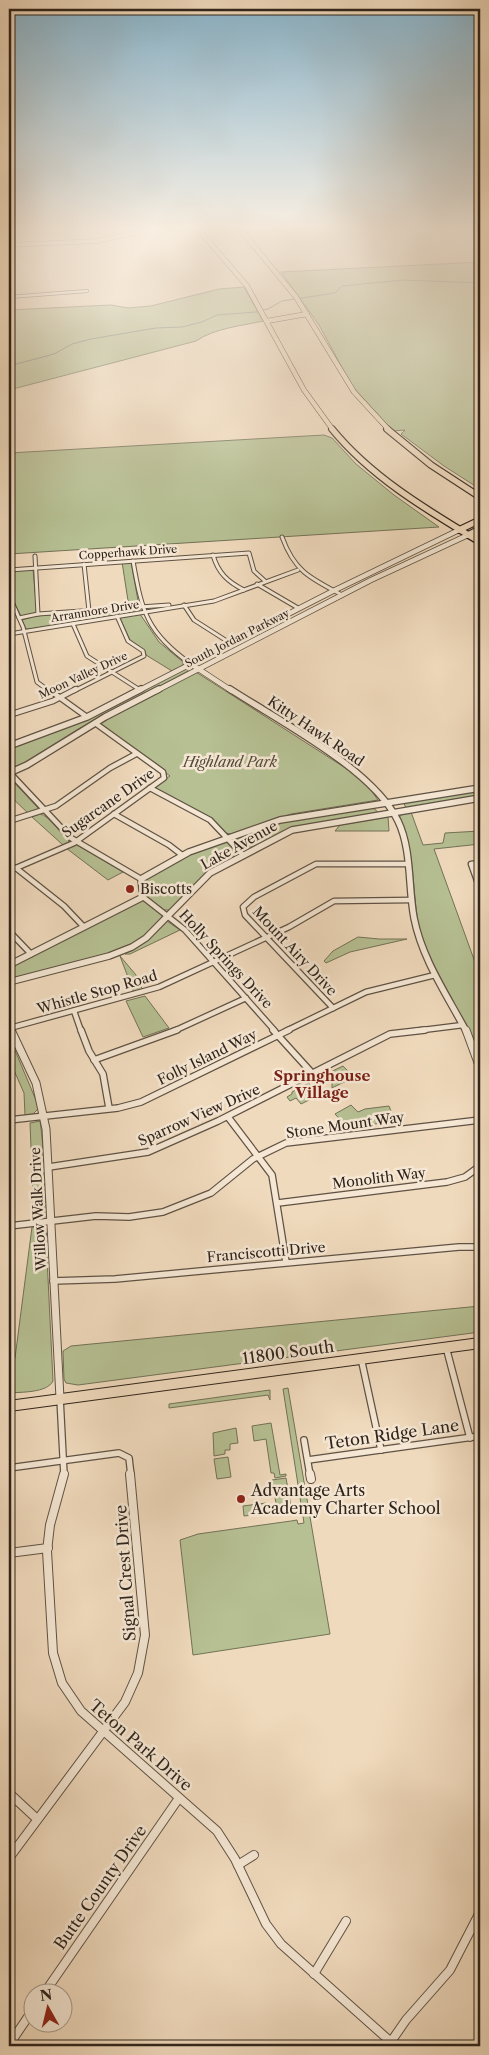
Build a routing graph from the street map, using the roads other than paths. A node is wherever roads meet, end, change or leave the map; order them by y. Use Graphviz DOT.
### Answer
graph roads {
  1 [pos="271,326"];
  2 [pos="314,326"];
  3 [pos="480,497"];
  4 [pos="480,520"];
  5 [pos="480,529"];
  6 [pos="459,530"];
  7 [pos="468,535"];
  8 [pos="282,537"];
  9 [pos="480,539"];
  10 [pos="213,555"];
  11 [pos="35,556"];
  12 [pos="133,561"];
  13 [pos="84,564"];
  14 [pos="35,568"];
  15 [pos="9,570"];
  16 [pos="298,570"];
  17 [pos="265,581"];
  18 [pos="257,584"];
  19 [pos="244,590"];
  20 [pos="333,591"];
  21 [pos="342,595"];
  22 [pos="9,596"];
  23 [pos="184,605"];
  24 [pos="141,607"];
  25 [pos="298,608"];
  26 [pos="89,611"];
  27 [pos="143,612"];
  28 [pos="38,614"];
  29 [pos="117,616"];
  30 [pos="19,618"];
  31 [pos="73,624"];
  32 [pos="24,631"];
  33 [pos="9,634"];
  34 [pos="230,644"];
  35 [pos="192,664"];
  36 [pos="199,669"];
  37 [pos="112,672"];
  38 [pos="140,690"];
  39 [pos="58,698"];
  40 [pos="9,715"];
  41 [pos="87,717"];
  42 [pos="94,723"];
  43 [pos="9,746"];
  44 [pos="136,754"];
  45 [pos="9,773"];
  46 [pos="150,788"];
  47 [pos="480,788"];
  48 [pos="480,798"];
  49 [pos="386,802"];
  50 [pos="46,811"];
  51 [pos="392,812"];
  52 [pos="114,814"];
  53 [pos="9,821"];
  54 [pos="228,838"];
  55 [pos="76,841"];
  56 [pos="182,855"];
  57 [pos="243,855"];
  58 [pos="408,864"];
  59 [pos="480,864"];
  60 [pos="16,868"];
  61 [pos="9,871"];
  62 [pos="141,879"];
  63 [pos="480,889"];
  64 [pos="143,897"];
  65 [pos="412,900"];
  66 [pos="167,916"];
  67 [pos="83,926"];
  68 [pos="9,931"];
  69 [pos="266,938"];
  70 [pos="31,954"];
  71 [pos="214,962"];
  72 [pos="9,965"];
  73 [pos="435,975"];
  74 [pos="9,982"];
  75 [pos="246,998"];
  76 [pos="333,1008"];
  77 [pos="74,1011"];
  78 [pos="463,1025"];
  79 [pos="9,1027"];
  80 [pos="278,1035"];
  81 [pos="94,1060"];
  82 [pos="480,1068"];
  83 [pos="312,1073"];
  84 [pos="109,1108"];
  85 [pos="44,1115"];
  86 [pos="228,1117"];
  87 [pos="9,1120"];
  88 [pos="480,1120"];
  89 [pos="259,1156"];
  90 [pos="480,1166"];
  91 [pos="50,1167"];
  92 [pos="278,1203"];
  93 [pos="52,1222"];
  94 [pos="9,1226"];
  95 [pos="480,1247"];
  96 [pos="286,1262"];
  97 [pos="54,1281"];
  98 [pos="480,1343"];
  99 [pos="446,1347"];
  100 [pos="361,1358"];
  101 [pos="60,1398"];
  102 [pos="9,1406"];
  103 [pos="480,1436"];
  104 [pos="470,1438"];
  105 [pos="304,1440"];
  106 [pos="381,1450"];
  107 [pos="64,1460"];
  108 [pos="308,1460"];
  109 [pos="9,1468"];
  110 [pos="311,1479"];
  111 [pos="48,1548"];
  112 [pos="9,1553"];
  113 [pos="103,1731"];
  114 [pos="9,1793"];
  115 [pos="179,1798"];
  116 [pos="37,1820"];
  117 [pos="254,1855"];
  118 [pos="9,1858"];
  119 [pos="238,1866"];
  120 [pos="480,1912"];
  121 [pos="346,1921"];
  122 [pos="314,1974"];
  123 [pos="52,1982"];
  124 [pos="22,2026"];
  125 [pos="390,2044"];
  126 [pos="9,2045"];
  1 -- 6 [label="main road"];
  2 -- 3 [label="main road"];
  4 -- 6 [label="main road, South Jordan Parkway"];
  5 -- 7 [label="main road, South Jordan Parkway"];
  6 -- 7 [label="main road"];
  6 -- 20 [label="street, South Jordan Parkway"];
  7 -- 9 [label="main road"];
  7 -- 21 [label="street, South Jordan Parkway"];
  8 -- 16 [label="street"];
  10 -- 12 [label="street, Copperhawk Drive"];
  10 -- 17 [label="street, Copperhawk Drive"];
  10 -- 19 [label="street"];
  11 -- 14 [label="street"];
  12 -- 13 [label="street, Copperhawk Drive"];
  12 -- 24 [label="street, Kitty Hawk Road"];
  13 -- 14 [label="street, Copperhawk Drive"];
  13 -- 26 [label="street"];
  14 -- 15 [label="street, Copperhawk Drive"];
  14 -- 28 [label="street"];
  16 -- 17 [label="street, Arranmore Drive"];
  16 -- 20 [label="street"];
  17 -- 18 [label="street, Arranmore Drive"];
  18 -- 19 [label="street, Arranmore Drive"];
  18 -- 25 [label="street"];
  19 -- 23 [label="street, Arranmore Drive"];
  20 -- 21 [label="street"];
  20 -- 25 [label="street, South Jordan Parkway"];
  21 -- 36 [label="street, South Jordan Parkway"];
  22 -- 30 [label="street"];
  23 -- 24 [label="street, Arranmore Drive"];
  23 -- 27 [label="street, Arranmore Drive"];
  23 -- 34 [label="street"];
  24 -- 26 [label="street, Arranmore Drive"];
  24 -- 27 [label="street, Kitty Hawk Road"];
  25 -- 34 [label="street, South Jordan Parkway"];
  26 -- 28 [label="street, Arranmore Drive"];
  27 -- 29 [label="street, Arranmore Drive"];
  27 -- 35 [label="street, Kitty Hawk Road"];
  28 -- 30 [label="street, Arranmore Drive"];
  29 -- 31 [label="street, Arranmore Drive"];
  29 -- 37 [label="street, Moon Valley Drive"];
  30 -- 32 [label="street"];
  31 -- 32 [label="street, Arranmore Drive"];
  31 -- 37 [label="street"];
  32 -- 33 [label="street, Arranmore Drive"];
  32 -- 39 [label="street"];
  34 -- 35 [label="street, South Jordan Parkway"];
  35 -- 36 [label="street, Kitty Hawk Road"];
  35 -- 38 [label="street, South Jordan Parkway"];
  36 -- 42 [label="street, South Jordan Parkway"];
  36 -- 49 [label="street, Kitty Hawk Road"];
  37 -- 38 [label="street"];
  37 -- 39 [label="street, Moon Valley Drive"];
  38 -- 41 [label="street, South Jordan Parkway"];
  39 -- 40 [label="street, Moon Valley Drive"];
  39 -- 41 [label="street"];
  41 -- 43 [label="street, South Jordan Parkway"];
  42 -- 44 [label="street"];
  42 -- 45 [label="street, South Jordan Parkway"];
  44 -- 46 [label="street, Sugarcane Drive"];
  44 -- 50 [label="street"];
  45 -- 50 [label="street"];
  46 -- 52 [label="street, Sugarcane Drive"];
  46 -- 54 [label="street"];
  47 -- 49 [label="street, Lake Avenue"];
  48 -- 51 [label="street, Lake Avenue"];
  49 -- 51 [label="street, Kitty Hawk Road"];
  49 -- 54 [label="street, Lake Avenue"];
  50 -- 53 [label="street"];
  50 -- 55 [label="street"];
  51 -- 57 [label="street, Lake Avenue"];
  51 -- 58 [label="street, Kitty Hawk Road"];
  52 -- 55 [label="street, Sugarcane Drive"];
  52 -- 56 [label="street"];
  54 -- 56 [label="street, Lake Avenue"];
  54 -- 57 [label="street"];
  55 -- 60 [label="street, Sugarcane Drive"];
  55 -- 62 [label="street"];
  56 -- 62 [label="street, Lake Avenue"];
  57 -- 66 [label="street, Lake Avenue"];
  58 -- 65 [label="street, Kitty Hawk Road"];
  58 -- 69 [label="street, Mount Airy Drive"];
  59 -- 63 [label="street"];
  60 -- 61 [label="street, Sugarcane Drive"];
  60 -- 67 [label="street"];
  62 -- 64 [label="street"];
  64 -- 66 [label="street, Holly Springs Drive"];
  64 -- 67 [label="street"];
  65 -- 69 [label="street, Whistle Stop Road"];
  65 -- 73 [label="street, Kitty Hawk Road"];
  66 -- 71 [label="street, Holly Springs Drive"];
  66 -- 74 [label="street, Lake Avenue"];
  67 -- 70 [label="street"];
  68 -- 70 [label="street"];
  69 -- 71 [label="street, Whistle Stop Road"];
  69 -- 76 [label="street, Mount Airy Drive"];
  70 -- 72 [label="street"];
  71 -- 75 [label="street, Holly Springs Drive"];
  71 -- 77 [label="street, Whistle Stop Road"];
  73 -- 76 [label="street, Folly Island Way"];
  73 -- 78 [label="street, Kitty Hawk Road"];
  75 -- 80 [label="street, Holly Springs Drive"];
  75 -- 81 [label="street"];
  76 -- 80 [label="street, Folly Island Way"];
  77 -- 79 [label="street, Whistle Stop Road"];
  77 -- 81 [label="street"];
  78 -- 82 [label="street, Kitty Hawk Road"];
  78 -- 83 [label="street, Sparrow View Drive"];
  79 -- 85 [label="street, Willow Walk Drive"];
  80 -- 83 [label="street, Holly Springs Drive"];
  80 -- 84 [label="street, Folly Island Way"];
  81 -- 84 [label="street"];
  83 -- 86 [label="street, Sparrow View Drive"];
  84 -- 85 [label="street, Folly Island Way"];
  85 -- 87 [label="street, Folly Island Way"];
  85 -- 91 [label="street, Willow Walk Drive"];
  86 -- 89 [label="street"];
  86 -- 91 [label="street, Sparrow View Drive"];
  88 -- 89 [label="street, Stone Mount Way"];
  89 -- 92 [label="street"];
  89 -- 93 [label="street, Stone Mount Way"];
  90 -- 92 [label="street, Monolith Way"];
  91 -- 93 [label="street, Willow Walk Drive"];
  92 -- 96 [label="street"];
  93 -- 94 [label="street, Stone Mount Way"];
  93 -- 97 [label="street, Willow Walk Drive"];
  95 -- 96 [label="street, Franciscotti Drive"];
  96 -- 97 [label="street, Franciscotti Drive"];
  97 -- 101 [label="street, Willow Walk Drive"];
  98 -- 99 [label="main road, 11800 South"];
  99 -- 100 [label="main road, 11800 South"];
  99 -- 104 [label="street"];
  100 -- 101 [label="main road, 11800 South"];
  100 -- 106 [label="street"];
  101 -- 102 [label="main road"];
  101 -- 107 [label="street, Teton Park Drive"];
  103 -- 104 [label="street, Teton Ridge Lane"];
  104 -- 106 [label="street, Teton Ridge Lane"];
  105 -- 108 [label="street, Teton Ridge Lane"];
  106 -- 108 [label="street, Teton Ridge Lane"];
  107 -- 109 [label="street"];
  107 -- 111 [label="street, Teton Park Drive"];
  107 -- 113 [label="street, Signal Crest Drive"];
  108 -- 110 [label="street, Teton Ridge Lane"];
  111 -- 112 [label="street"];
  111 -- 113 [label="street, Teton Park Drive"];
  113 -- 115 [label="street, Teton Park Drive"];
  113 -- 116 [label="street, Signal Crest Drive"];
  114 -- 116 [label="street"];
  115 -- 119 [label="street, Teton Park Drive"];
  115 -- 123 [label="street, Butte County Drive"];
  116 -- 118 [label="street, Signal Crest Drive"];
  117 -- 119 [label="street"];
  119 -- 122 [label="street, Teton Park Drive"];
  120 -- 125 [label="street"];
  121 -- 122 [label="street"];
  122 -- 125 [label="street, Teton Park Drive"];
  124 -- 126 [label="street"];
}
